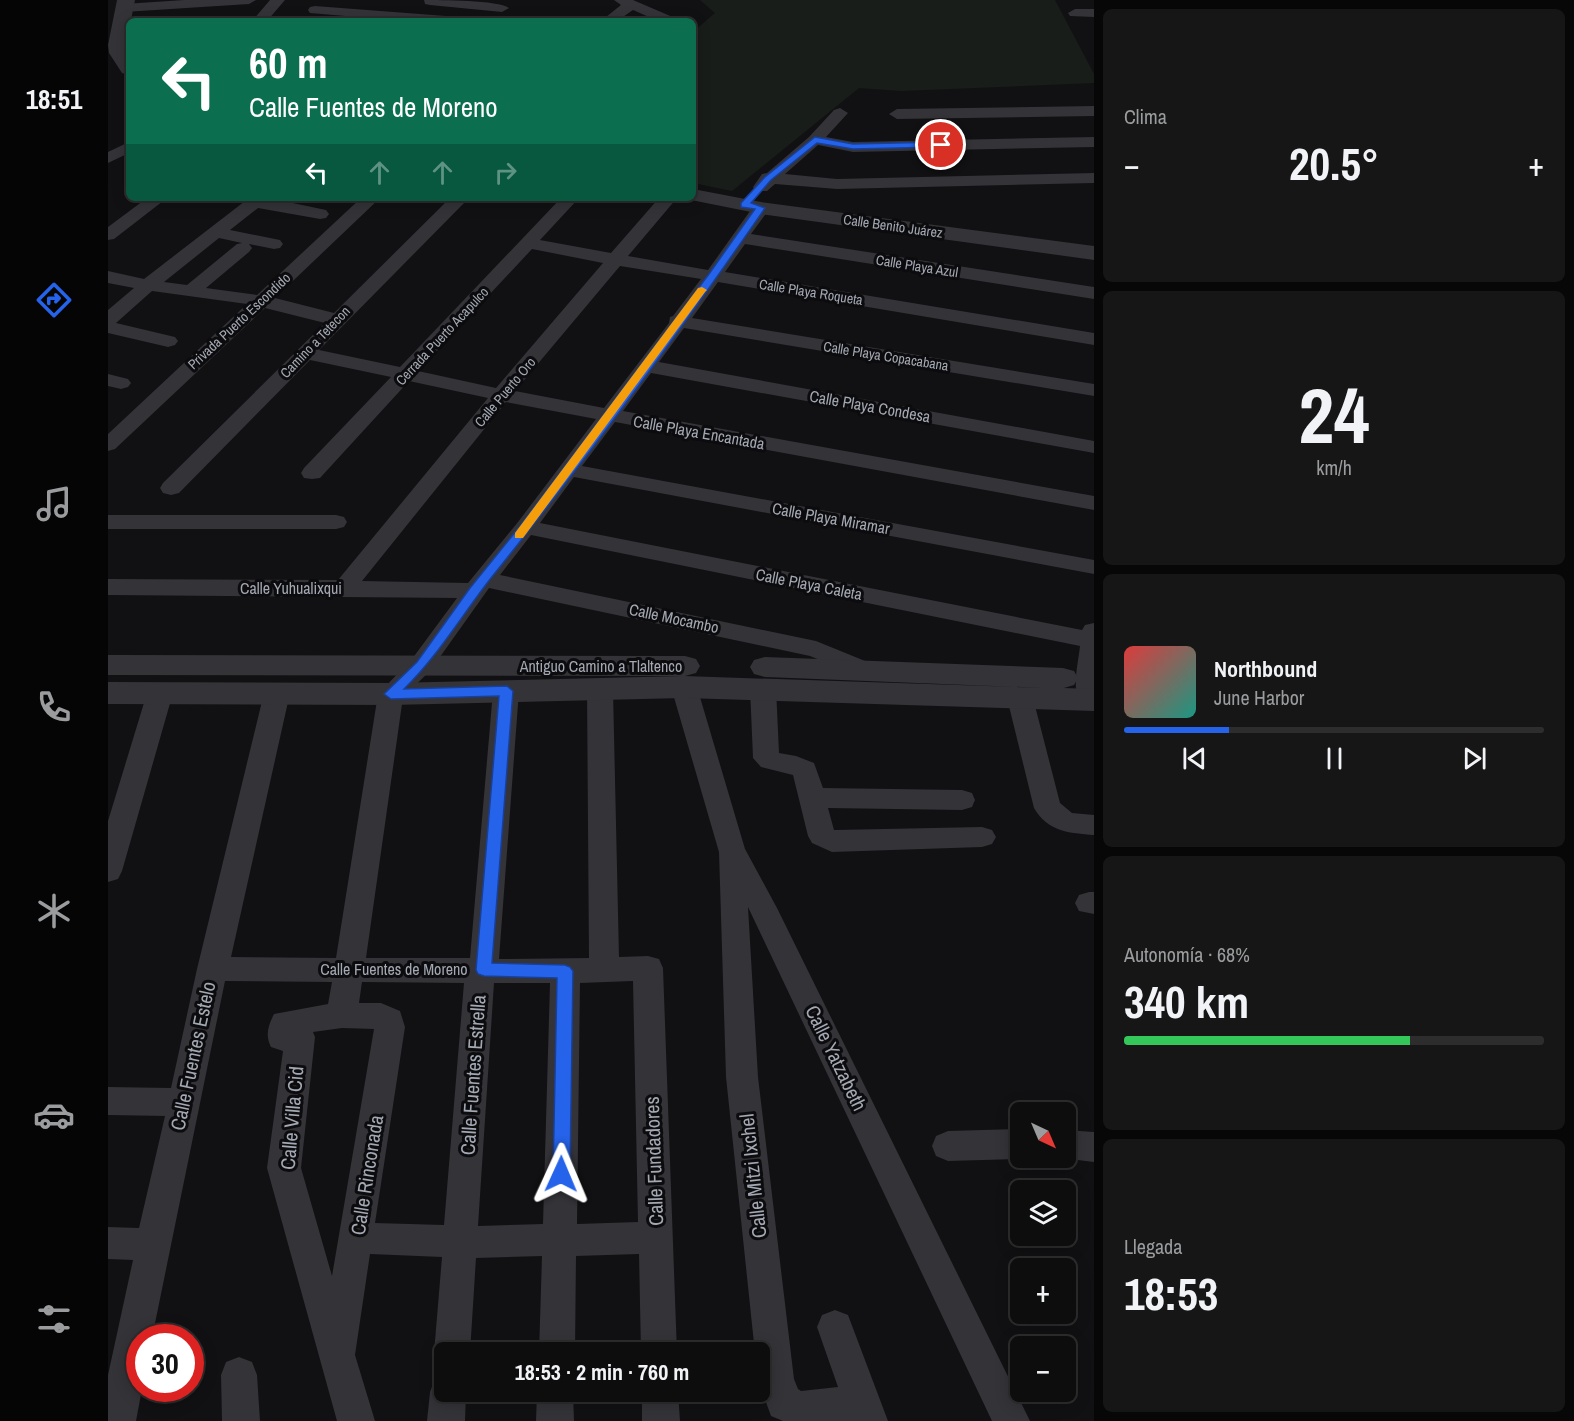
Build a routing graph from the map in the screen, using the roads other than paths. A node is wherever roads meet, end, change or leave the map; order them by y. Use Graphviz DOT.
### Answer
graph roads {
  1 [pos="249,0"];
  2 [pos="278,0"];
  3 [pos="415,0"];
  4 [pos="206,2"];
  5 [pos="465,2"];
  6 [pos="626,2"];
  7 [pos="154,3"];
  8 [pos="125,4"];
  9 [pos="501,8"];
  10 [pos="315,10"];
  11 [pos="1075,13"];
  12 [pos="1094,13"];
  13 [pos="152,18"];
  14 [pos="198,18"];
  15 [pos="262,18"];
  16 [pos="425,18"];
  17 [pos="454,18"];
  18 [pos="612,18"];
  19 [pos="663,18"];
  20 [pos="126,66"];
  21 [pos="108,71"];
  22 [pos="126,71"];
  23 [pos="1094,111"];
  24 [pos="840,113"];
  25 [pos="897,114"];
  26 [pos="815,140"];
  27 [pos="1094,142"];
  28 [pos="768,178"];
  29 [pos="1094,178"];
  30 [pos="696,196"];
  31 [pos="154,201"];
  32 [pos="256,201"];
  33 [pos="262,201"];
  34 [pos="368,201"];
  35 [pos="457,201"];
  36 [pos="567,201"];
  37 [pos="666,201"];
  38 [pos="753,206"];
  39 [pos="320,214"];
  40 [pos="216,232"];
  41 [pos="108,235"];
  42 [pos="740,238"];
  43 [pos="529,243"];
  44 [pos="274,244"];
  45 [pos="243,248"];
  46 [pos="1094,253"];
  47 [pos="617,260"];
  48 [pos="713,276"];
  49 [pos="108,277"];
  50 [pos="147,286"];
  51 [pos="192,290"];
  52 [pos="1094,293"];
  53 [pos="259,301"];
  54 [pos="108,320"];
  55 [pos="337,320"];
  56 [pos="677,321"];
  57 [pos="108,327"];
  58 [pos="1094,339"];
  59 [pos="168,341"];
  60 [pos="305,353"];
  61 [pos="646,366"];
  62 [pos="405,375"];
  63 [pos="1094,390"];
  64 [pos="501,395"];
  65 [pos="607,415"];
  66 [pos="108,444"];
  67 [pos="1094,447"];
  68 [pos="569,470"];
  69 [pos="312,473"];
  70 [pos="171,488"];
  71 [pos="1094,503"];
  72 [pos="108,522"];
  73 [pos="336,522"];
  74 [pos="526,527"];
  75 [pos="1094,567"];
  76 [pos="479,585"];
  77 [pos="108,587"];
  78 [pos="344,588"];
  79 [pos="1093,635"];
  80 [pos="108,664"];
  81 [pos="422,665"];
  82 [pos="861,669"];
  83 [pos="684,687"];
  84 [pos="763,688"];
  85 [pos="600,690"];
  86 [pos="1092,690"];
  87 [pos="507,691"];
  88 [pos="108,693"];
  89 [pos="160,693"];
  90 [pos="278,693"];
  91 [pos="391,694"];
  92 [pos="1020,698"];
  93 [pos="119,787"];
  94 [pos="811,798"];
  95 [pos="962,800"];
  96 [pos="1094,825"];
  97 [pos="982,837"];
  98 [pos="731,849"];
  99 [pos="108,871"];
  100 [pos="348,968"];
  101 [pos="648,968"];
  102 [pos="212,969"];
  103 [pos="484,970"];
  104 [pos="604,970"];
  105 [pos="565,971"];
  106 [pos="342,1015"];
  107 [pos="108,1101"];
  108 [pos="184,1102"];
  109 [pos="1010,1144"];
  110 [pos="1076,1145"];
  111 [pos="948,1146"];
  112 [pos="1094,1146"];
  113 [pos="357,1238"];
  114 [pos="657,1238"];
  115 [pos="560,1241"];
  116 [pos="462,1242"];
  117 [pos="108,1243"];
  118 [pos="152,1244"];
  119 [pos="835,1327"];
  120 [pos="453,1342"];
  121 [pos="557,1342"];
  122 [pos="659,1342"];
  123 [pos="337,1354"];
  124 [pos="239,1375"];
  125 [pos="447,1402"];
  126 [pos="555,1402"];
  127 [pos="660,1402"];
  128 [pos="865,1412"];
  129 [pos="117,1421"];
  130 [pos="241,1421"];
  131 [pos="356,1421"];
  132 [pos="446,1421"];
  133 [pos="555,1421"];
  134 [pos="661,1421"];
  135 [pos="1011,1421"];
  1 -- 4 [label="street"];
  2 -- 15 [label="street"];
  3 -- 5 [label="street"];
  4 -- 7 [label="street"];
  4 -- 14 [label="street"];
  5 -- 9 [label="street"];
  5 -- 17 [label="street"];
  6 -- 18 [label="street"];
  6 -- 19 [label="street"];
  7 -- 8 [label="street"];
  7 -- 13 [label="street"];
  8 -- 20 [label="street"];
  10 -- 16 [label="street"];
  11 -- 12 [label="street"];
  21 -- 22 [label="street"];
  23 -- 25 [label="street"];
  24 -- 26 [label="street"];
  26 -- 27 [label="street"];
  26 -- 28 [label="street"];
  28 -- 29 [label="street"];
  28 -- 38 [label="street"];
  30 -- 38 [label="street, Calle Benito Juárez"];
  31 -- 41 [label="street"];
  32 -- 40 [label="street"];
  33 -- 39 [label="street"];
  34 -- 53 [label="street, Privada Puerto Escondido"];
  35 -- 55 [label="street, Camino a Tetecon"];
  36 -- 43 [label="street, Cerrada Puerto Acapulco"];
  37 -- 47 [label="street, Calle Puerto Oro"];
  38 -- 42 [label="street"];
  38 -- 46 [label="street, Calle Benito Juárez"];
  40 -- 44 [label="street"];
  40 -- 50 [label="street"];
  42 -- 48 [label="street"];
  42 -- 52 [label="street, Calle Playa Azul"];
  43 -- 47 [label="street, Calle Playa Roqueta"];
  43 -- 62 [label="street, Cerrada Puerto Acapulco"];
  45 -- 51 [label="street"];
  47 -- 48 [label="street, Calle Playa Roqueta"];
  47 -- 64 [label="street, Calle Puerto Oro"];
  48 -- 56 [label="street"];
  48 -- 58 [label="street, Calle Playa Roqueta"];
  49 -- 50 [label="street"];
  50 -- 51 [label="street"];
  50 -- 54 [label="street"];
  51 -- 53 [label="street"];
  53 -- 55 [label="street"];
  53 -- 66 [label="street, Privada Puerto Escondido"];
  55 -- 60 [label="street, Camino a Tetecon"];
  56 -- 61 [label="street"];
  56 -- 63 [label="street, Calle Playa Copacabana"];
  57 -- 59 [label="street"];
  60 -- 62 [label="street, Calle Playa Encantada"];
  60 -- 70 [label="street, Camino a Tetecon"];
  61 -- 65 [label="street"];
  61 -- 67 [label="street, Calle Playa Condesa"];
  62 -- 64 [label="street, Calle Playa Encantada"];
  62 -- 69 [label="street, Cerrada Puerto Acapulco"];
  64 -- 65 [label="street, Calle Playa Encantada"];
  64 -- 78 [label="street, Calle Puerto Oro"];
  65 -- 68 [label="street"];
  65 -- 71 [label="street, Calle Playa Encantada"];
  68 -- 74 [label="street"];
  68 -- 75 [label="street, Calle Playa Miramar"];
  72 -- 73 [label="street"];
  74 -- 76 [label="street"];
  74 -- 79 [label="street, Calle Playa Caleta"];
  76 -- 78 [label="street, Calle Yuhualixqui"];
  76 -- 81 [label="street"];
  76 -- 82 [label="street, Calle Mocambo"];
  77 -- 78 [label="street, Calle Yuhualixqui"];
  79 -- 86 [label="street"];
  80 -- 81 [label="street, Antiguo Camino a Tlaltenco"];
  81 -- 82 [label="street, Antiguo Camino a Tlaltenco"];
  81 -- 91 [label="street"];
  82 -- 86 [label="street, Antiguo Camino a Tlaltenco"];
  83 -- 84 [label="street"];
  83 -- 85 [label="street"];
  83 -- 98 [label="street, Calle Yatzabeth"];
  84 -- 92 [label="street"];
  84 -- 94 [label="street"];
  85 -- 87 [label="street"];
  85 -- 104 [label="street"];
  86 -- 92 [label="street"];
  87 -- 91 [label="street"];
  87 -- 103 [label="street, Calle Fuentes Estrella"];
  88 -- 89 [label="street"];
  89 -- 90 [label="street"];
  89 -- 93 [label="street"];
  90 -- 91 [label="street"];
  90 -- 102 [label="street, Calle Fuentes Estelo"];
  91 -- 100 [label="street"];
  92 -- 96 [label="street"];
  93 -- 99 [label="street"];
  94 -- 95 [label="street"];
  94 -- 97 [label="street"];
  98 -- 128 [label="street, Calle Mitzi Ixchel"];
  98 -- 135 [label="street, Calle Yatzabeth"];
  100 -- 102 [label="street, Calle Fuentes de Moreno"];
  100 -- 103 [label="street, Calle Fuentes de Moreno"];
  100 -- 106 [label="street"];
  101 -- 104 [label="street, Calle Fuentes de Moreno"];
  101 -- 114 [label="street, Calle Fundadores"];
  102 -- 108 [label="street, Calle Fuentes Estelo"];
  103 -- 105 [label="street, Calle Fuentes de Moreno"];
  103 -- 116 [label="street, Calle Fuentes Estrella"];
  104 -- 105 [label="street, Calle Fuentes de Moreno"];
  105 -- 115 [label="street"];
  106 -- 113 [label="street, Calle Rinconada"];
  106 -- 123 [label="street, Calle Villa Cid"];
  107 -- 108 [label="street"];
  108 -- 118 [label="street, Calle Fuentes Estelo"];
  109 -- 111 [label="street"];
  110 -- 112 [label="street"];
  113 -- 116 [label="street"];
  113 -- 123 [label="street, Calle Rinconada"];
  114 -- 115 [label="street"];
  114 -- 122 [label="street, Calle Fundadores"];
  115 -- 116 [label="street"];
  115 -- 121 [label="street"];
  116 -- 120 [label="street, Calle Fuentes Estrella"];
  117 -- 118 [label="street"];
  118 -- 129 [label="street, Calle Fuentes Estelo"];
  119 -- 128 [label="street"];
  123 -- 131 [label="street, Calle Rinconada"];
  124 -- 130 [label="street"];
  125 -- 132 [label="street"];
  126 -- 133 [label="street"];
  127 -- 134 [label="street"];
}
